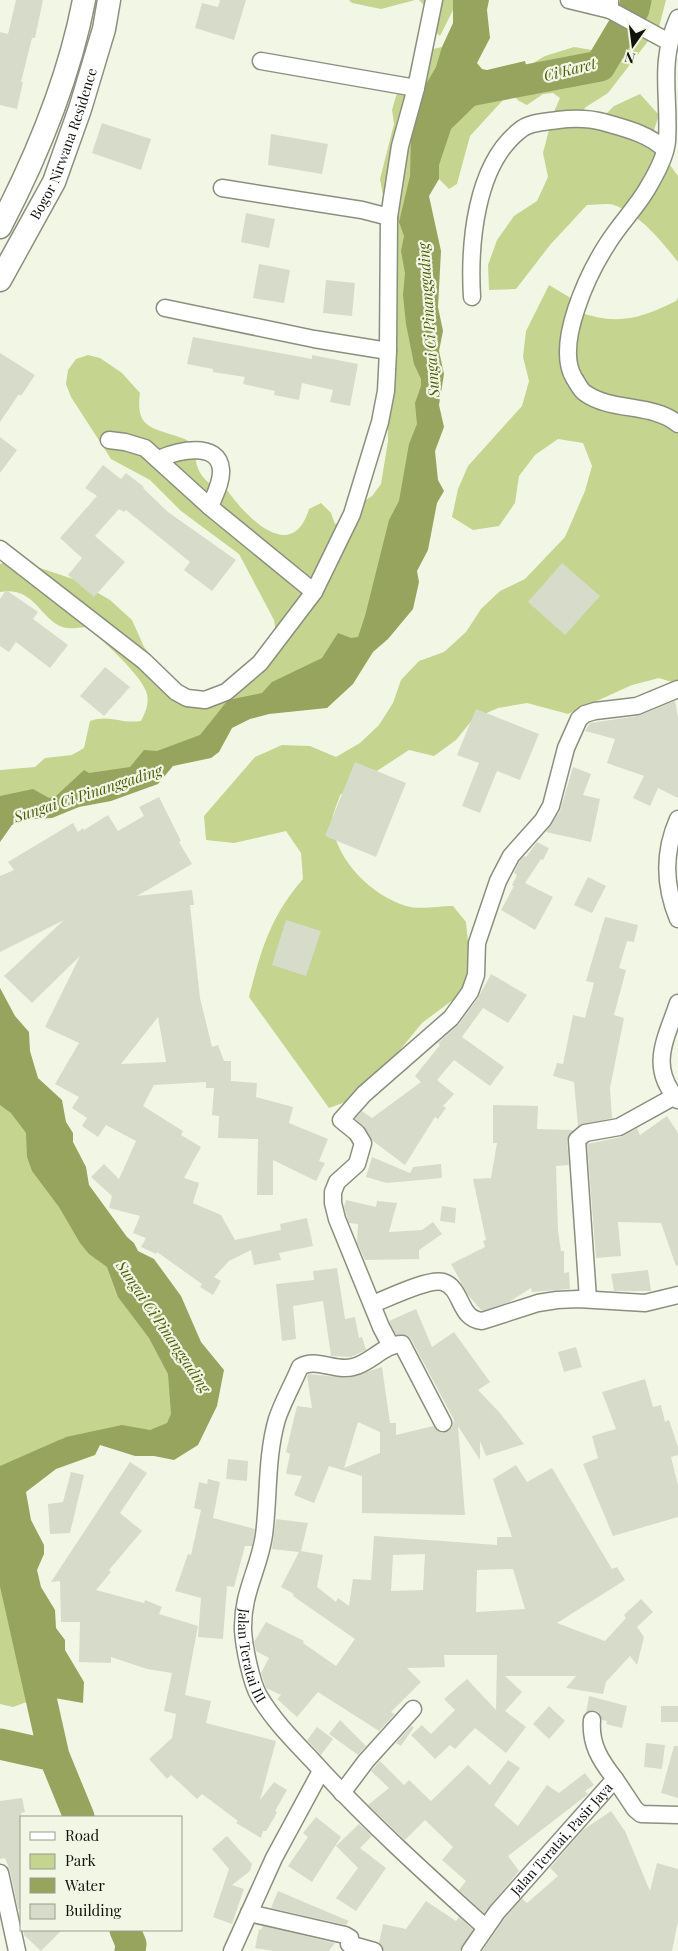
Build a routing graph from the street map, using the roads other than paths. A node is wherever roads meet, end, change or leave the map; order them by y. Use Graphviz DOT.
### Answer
graph roads {
  1 [pos="84,0"];
  2 [pos="109,0"];
  3 [pos="434,0"];
  4 [pos="569,0"];
  5 [pos="612,7"];
  6 [pos="678,18"];
  7 [pos="669,42"];
  8 [pos="261,61"];
  9 [pos="416,88"];
  10 [pos="670,147"];
  11 [pos="29,169"];
  12 [pos="54,182"];
  13 [pos="222,188"];
  14 [pos="389,217"];
  15 [pos="0,227"];
  16 [pos="0,280"];
  17 [pos="472,297"];
  18 [pos="165,308"];
  19 [pos="388,351"];
  20 [pos="678,424"];
  21 [pos="109,440"];
  22 [pos="159,459"];
  23 [pos="210,507"];
  24 [pos="0,549"];
  25 [pos="314,592"];
  26 [pos="678,689"];
  27 [pos="678,819"];
  28 [pos="678,919"];
  29 [pos="678,1003"];
  30 [pos="676,1098"];
  31 [pos="678,1295"];
  32 [pos="588,1299"];
  33 [pos="373,1304"];
  34 [pos="391,1346"];
  35 [pos="443,1422"];
  36 [pos="412,1709"];
  37 [pos="592,1720"];
  38 [pos="321,1771"];
  39 [pos="615,1779"];
  40 [pos="342,1793"];
  41 [pos="678,1815"];
  42 [pos="0,1872"];
  43 [pos="248,1913"];
  44 [pos="486,1928"];
  45 [pos="348,1948"];
  46 [pos="17,1951"];
  47 [pos="232,1951"];
  48 [pos="374,1951"];
  49 [pos="470,1951"];
  1 -- 11 [label="street, Bogor Nirwana Residence"];
  2 -- 12 [label="street, Bogor Nirwana Residence"];
  3 -- 9 [label="street"];
  4 -- 5 [label="street"];
  5 -- 7 [label="street"];
  6 -- 7 [label="street"];
  7 -- 10 [label="street"];
  8 -- 9 [label="street"];
  9 -- 14 [label="street"];
  10 -- 17 [label="street"];
  10 -- 20 [label="street"];
  11 -- 12 [label="street"];
  11 -- 15 [label="street, Bogor Nirwana Residence"];
  12 -- 16 [label="street, Bogor Nirwana Residence"];
  13 -- 14 [label="street"];
  14 -- 19 [label="street"];
  18 -- 19 [label="street"];
  19 -- 25 [label="street"];
  21 -- 22 [label="street"];
  22 -- 23 [label="street"];
  22 -- 23 [label="street"];
  23 -- 25 [label="street"];
  24 -- 25 [label="street"];
  26 -- 33 [label="street"];
  27 -- 28 [label="street"];
  29 -- 30 [label="street"];
  30 -- 32 [label="street"];
  31 -- 32 [label="street"];
  32 -- 33 [label="street"];
  33 -- 34 [label="street"];
  34 -- 35 [label="street"];
  34 -- 38 [label="street, Jalan Teratai III"];
  36 -- 40 [label="street"];
  37 -- 39 [label="street, Jalan Teratai, Pasir Jaya"];
  38 -- 40 [label="street, Jalan Teratai III"];
  38 -- 43 [label="street"];
  39 -- 41 [label="street"];
  39 -- 44 [label="street, Jalan Teratai, Pasir Jaya"];
  40 -- 44 [label="street, Jalan Teratai III"];
  42 -- 46 [label="street"];
  43 -- 45 [label="street"];
  43 -- 47 [label="street"];
  44 -- 49 [label="street, Jalan Teratai, Pasir Jaya"];
  45 -- 48 [label="street"];
}
